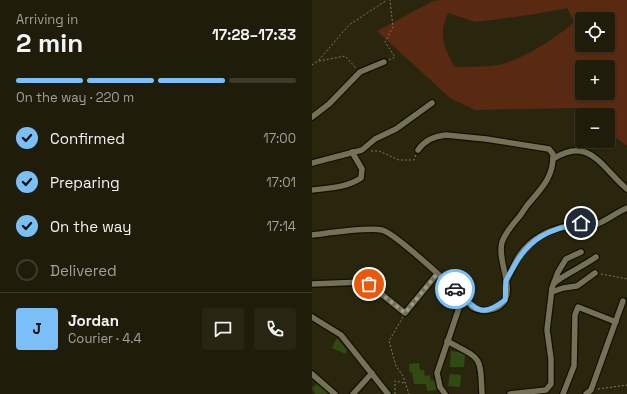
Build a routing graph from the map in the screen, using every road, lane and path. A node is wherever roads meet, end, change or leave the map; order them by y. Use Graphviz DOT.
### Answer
graph roads {
  1 [pos="387,0"];
  2 [pos="390,0"];
  3 [pos="318,61"];
  4 [pos="384,62"];
  5 [pos="312,65"];
  6 [pos="360,72"];
  7 [pos="432,103"];
  8 [pos="312,117"];
  9 [pos="362,150"];
  10 [pos="418,150"];
  11 [pos="352,152"];
  12 [pos="553,159"];
  13 [pos="312,163"];
  14 [pos="627,189"];
  15 [pos="312,190"];
  16 [pos="627,208"];
  17 [pos="312,235"];
  18 [pos="581,252"];
  19 [pos="596,257"];
  20 [pos="595,273"];
  21 [pos="437,274"];
  22 [pos="627,279"];
  23 [pos="506,281"];
  24 [pos="312,284"];
  25 [pos="554,284"];
  26 [pos="552,292"];
  27 [pos="463,296"];
  28 [pos="623,301"];
  29 [pos="405,313"];
  30 [pos="312,317"];
  31 [pos="616,322"];
  32 [pos="447,342"];
  33 [pos="372,373"];
  34 [pos="312,374"];
  35 [pos="405,383"];
  36 [pos="627,385"];
  37 [pos="591,390"];
  38 [pos="334,393"];
  39 [pos="353,394"];
  40 [pos="388,394"];
  41 [pos="395,394"];
  42 [pos="408,394"];
  43 [pos="445,394"];
  44 [pos="482,394"];
  45 [pos="510,394"];
  46 [pos="562,394"];
  47 [pos="586,394"];
  1 -- 3 [label="path"];
  2 -- 4 [label="path"];
  3 -- 5 [label="path"];
  3 -- 6 [label="path"];
  4 -- 6 [label="street"];
  6 -- 8 [label="street"];
  7 -- 9 [label="street"];
  9 -- 10 [label="path"];
  9 -- 11 [label="street"];
  10 -- 12 [label="street"];
  11 -- 13 [label="street"];
  11 -- 15 [label="street"];
  12 -- 14 [label="street"];
  12 -- 23 [label="street"];
  16 -- 23 [label="street"];
  17 -- 21 [label="street"];
  18 -- 25 [label="street"];
  19 -- 25 [label="street"];
  20 -- 22 [label="path"];
  20 -- 26 [label="street"];
  21 -- 27 [label="street"];
  21 -- 29 [label="street"];
  23 -- 27 [label="street"];
  24 -- 29 [label="street"];
  25 -- 26 [label="street"];
  26 -- 45 [label="street"];
  27 -- 32 [label="street"];
  28 -- 31 [label="street"];
  29 -- 35 [label="path"];
  30 -- 33 [label="street"];
  31 -- 37 [label="street"];
  31 -- 46 [label="street"];
  32 -- 43 [label="street"];
  32 -- 44 [label="street"];
  33 -- 39 [label="street"];
  33 -- 40 [label="street"];
  34 -- 38 [label="street"];
  35 -- 41 [label="path"];
  35 -- 42 [label="path"];
  36 -- 37 [label="path"];
  37 -- 47 [label="street"];
}
